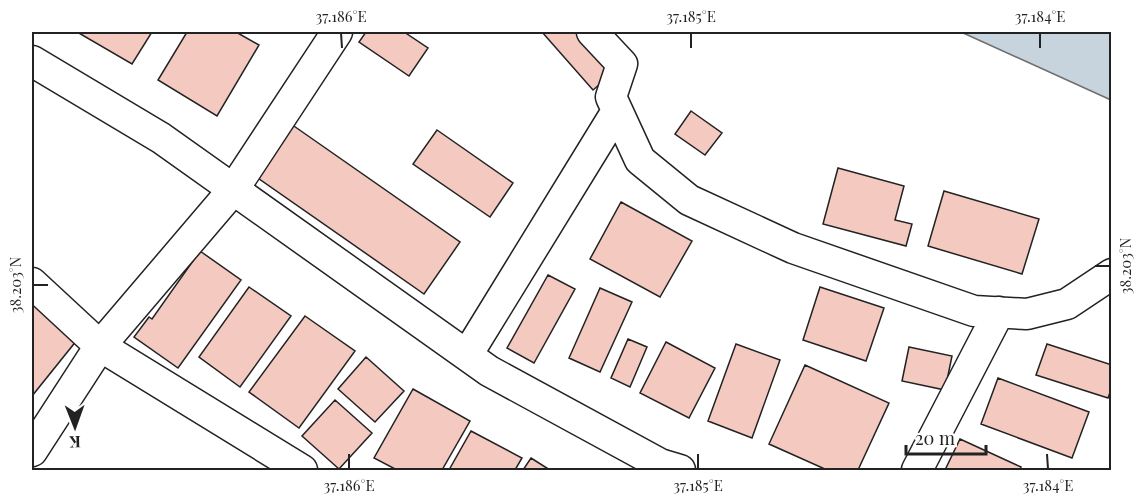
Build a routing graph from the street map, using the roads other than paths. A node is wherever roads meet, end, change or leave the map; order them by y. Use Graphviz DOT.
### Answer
graph roads {
  1 [pos="337,32"];
  2 [pos="592,32"];
  3 [pos="32,61"];
  4 [pos="617,111"];
  5 [pos="233,190"];
  6 [pos="1112,274"];
  7 [pos="32,283"];
  8 [pos="999,312"];
  9 [pos="100,346"];
  10 [pos="466,355"];
  11 [pos="32,452"];
  12 [pos="302,471"];
  13 [pos="680,471"];
  14 [pos="917,471"];
  1 -- 5 [label="street"];
  2 -- 4 [label="street"];
  3 -- 5 [label="street"];
  4 -- 8 [label="street"];
  4 -- 10 [label="street"];
  5 -- 9 [label="street"];
  5 -- 10 [label="street"];
  6 -- 8 [label="street"];
  7 -- 9 [label="street"];
  8 -- 14 [label="street"];
  9 -- 11 [label="street"];
  9 -- 12 [label="street"];
  10 -- 13 [label="street"];
}
